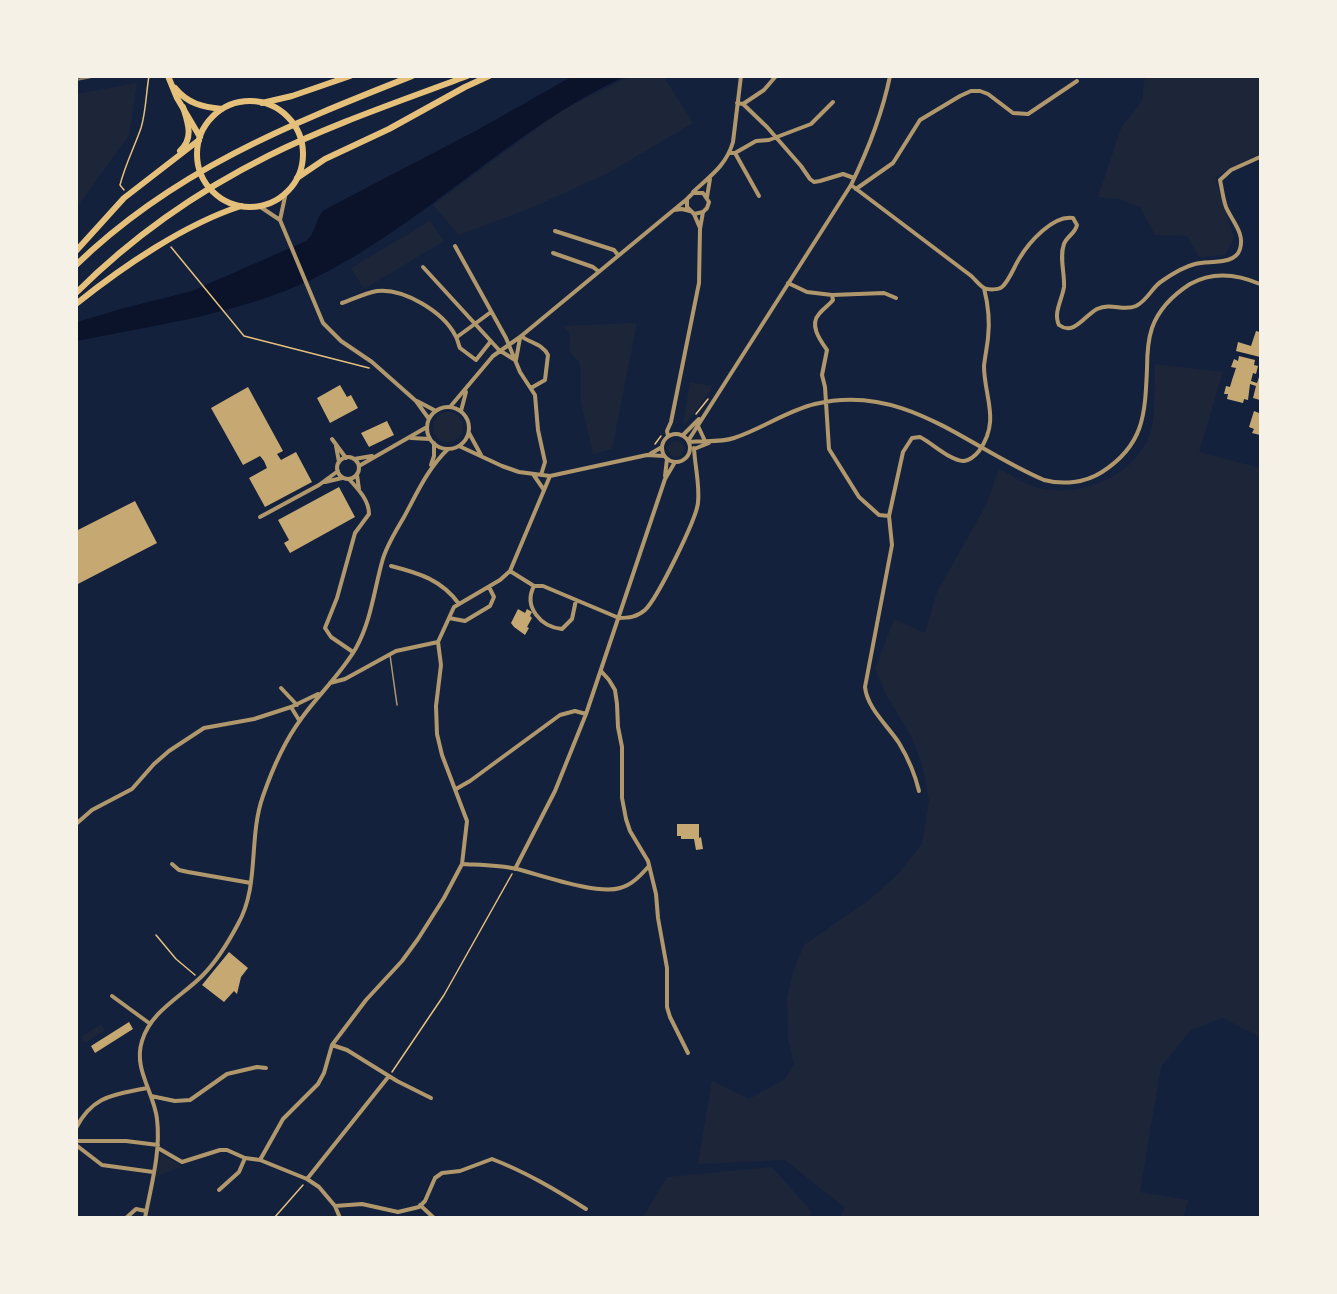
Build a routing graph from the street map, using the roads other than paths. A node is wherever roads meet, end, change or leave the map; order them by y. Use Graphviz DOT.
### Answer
graph roads {
  1 [pos="350,76"];
  2 [pos="412,76"];
  3 [pos="467,76"];
  4 [pos="489,76"];
  5 [pos="741,76"];
  6 [pos="776,76"];
  7 [pos="168,78"];
  8 [pos="889,79"];
  9 [pos="1077,81"];
  10 [pos="833,102"];
  11 [pos="262,103"];
  12 [pos="740,104"];
  13 [pos="183,107"];
  14 [pos="222,110"];
  15 [pos="775,138"];
  16 [pos="199,141"];
  17 [pos="732,153"];
  18 [pos="1260,157"];
  19 [pos="297,178"];
  20 [pos="711,178"];
  21 [pos="854,178"];
  22 [pos="851,185"];
  23 [pos="856,189"];
  24 [pos="286,192"];
  25 [pos="693,193"];
  26 [pos="126,196"];
  27 [pos="759,196"];
  28 [pos="707,197"];
  29 [pos="687,199"];
  30 [pos="241,206"];
  31 [pos="259,206"];
  32 [pos="673,210"];
  33 [pos="692,212"];
  34 [pos="704,212"];
  35 [pos="280,220"];
  36 [pos="700,229"];
  37 [pos="555,231"];
  38 [pos="455,246"];
  39 [pos="76,251"];
  40 [pos="553,253"];
  41 [pos="618,255"];
  42 [pos="76,265"];
  43 [pos="423,267"];
  44 [pos="598,272"];
  45 [pos="788,284"];
  46 [pos="1260,284"];
  47 [pos="984,288"];
  48 [pos="76,293"];
  49 [pos="832,295"];
  50 [pos="896,298"];
  51 [pos="342,303"];
  52 [pos="76,304"];
  53 [pos="491,312"];
  54 [pos="475,324"];
  55 [pos="521,336"];
  56 [pos="457,337"];
  57 [pos="491,341"];
  58 [pos="511,343"];
  59 [pos="519,349"];
  60 [pos="499,350"];
  61 [pos="516,361"];
  62 [pos="467,388"];
  63 [pos="531,388"];
  64 [pos="416,401"];
  65 [pos="450,407"];
  66 [pos="436,411"];
  67 [pos="461,411"];
  68 [pos="704,414"];
  69 [pos="429,419"];
  70 [pos="671,422"];
  71 [pos="428,426"];
  72 [pos="698,426"];
  73 [pos="468,433"];
  74 [pos="675,434"];
  75 [pos="683,435"];
  76 [pos="668,436"];
  77 [pos="410,438"];
  78 [pos="433,441"];
  79 [pos="689,441"];
  80 [pos="706,441"];
  81 [pos="714,442"];
  82 [pos="459,446"];
  83 [pos="662,447"];
  84 [pos="981,447"];
  85 [pos="448,449"];
  86 [pos="692,449"];
  87 [pos="379,454"];
  88 [pos="650,454"];
  89 [pos="482,455"];
  90 [pos="665,457"];
  91 [pos="346,458"];
  92 [pos="354,459"];
  93 [pos="339,462"];
  94 [pos="675,462"];
  95 [pos="359,466"];
  96 [pos="430,469"];
  97 [pos="338,471"];
  98 [pos="533,474"];
  99 [pos="357,475"];
  100 [pos="541,475"];
  101 [pos="550,476"];
  102 [pos="342,478"];
  103 [pos="349,479"];
  104 [pos="665,479"];
  105 [pos="319,484"];
  106 [pos="360,490"];
  107 [pos="544,490"];
  108 [pos="889,516"];
  109 [pos="260,517"];
  110 [pos="391,566"];
  111 [pos="510,572"];
  112 [pos="534,586"];
  113 [pos="489,587"];
  114 [pos="576,600"];
  115 [pos="459,604"];
  116 [pos="449,618"];
  117 [pos="620,618"];
  118 [pos="438,642"];
  119 [pos="353,652"];
  120 [pos="390,654"];
  121 [pos="601,671"];
  122 [pos="330,683"];
  123 [pos="281,688"];
  124 [pos="323,691"];
  125 [pos="297,705"];
  126 [pos="397,705"];
  127 [pos="291,707"];
  128 [pos="586,714"];
  129 [pos="300,721"];
  130 [pos="455,789"];
  131 [pos="919,791"];
  132 [pos="76,824"];
  133 [pos="172,864"];
  134 [pos="462,864"];
  135 [pos="649,866"];
  136 [pos="514,870"];
  137 [pos="251,883"];
  138 [pos="112,996"];
  139 [pos="149,1023"];
  140 [pos="332,1046"];
  141 [pos="688,1053"];
  142 [pos="266,1068"];
  143 [pos="389,1076"];
  144 [pos="148,1088"];
  145 [pos="150,1096"];
  146 [pos="431,1098"];
  147 [pos="76,1128"];
  148 [pos="76,1141"];
  149 [pos="76,1145"];
  150 [pos="158,1147"];
  151 [pos="245,1158"];
  152 [pos="260,1160"];
  153 [pos="153,1172"];
  154 [pos="307,1179"];
  155 [pos="219,1190"];
  156 [pos="420,1205"];
  157 [pos="334,1206"];
  158 [pos="586,1209"];
  159 [pos="146,1211"];
  160 [pos="397,1215"];
  161 [pos="126,1218"];
  162 [pos="145,1218"];
  163 [pos="340,1218"];
  164 [pos="434,1218"];
  1 -- 11 [label="highway"];
  2 -- 42 [label="highway"];
  3 -- 48 [label="highway"];
  4 -- 19 [label="highway"];
  5 -- 12 [label="street"];
  6 -- 12 [label="street"];
  7 -- 13 [label="highway"];
  7 -- 14 [label="highway"];
  8 -- 21 [label="street"];
  9 -- 23 [label="street"];
  10 -- 15 [label="street"];
  11 -- 14 [label="highway"];
  11 -- 19 [label="highway"];
  12 -- 15 [label="street"];
  12 -- 17 [label="street"];
  13 -- 16 [label="highway"];
  13 -- 26 [label="highway"];
  14 -- 16 [label="highway"];
  15 -- 17 [label="street"];
  15 -- 21 [label="street"];
  16 -- 26 [label="highway"];
  16 -- 30 [label="highway"];
  17 -- 20 [label="street"];
  17 -- 27 [label="street"];
  18 -- 47 [label="street"];
  19 -- 24 [label="highway"];
  20 -- 25 [label="street"];
  20 -- 28 [label="street"];
  21 -- 22 [label="street"];
  22 -- 23 [label="street"];
  22 -- 45 [label="street"];
  23 -- 47 [label="street"];
  24 -- 31 [label="highway"];
  24 -- 35 [label="street"];
  25 -- 28 [label="street"];
  25 -- 29 [label="street"];
  26 -- 39 [label="highway"];
  28 -- 34 [label="street"];
  29 -- 32 [label="street"];
  29 -- 33 [label="street"];
  30 -- 31 [label="highway"];
  30 -- 52 [label="highway"];
  31 -- 35 [label="street"];
  32 -- 33 [label="street"];
  32 -- 41 [label="street"];
  33 -- 34 [label="street"];
  33 -- 36 [label="street"];
  34 -- 36 [label="street"];
  35 -- 64 [label="street"];
  36 -- 70 [label="street"];
  37 -- 41 [label="street"];
  38 -- 53 [label="street"];
  40 -- 44 [label="street"];
  41 -- 44 [label="street"];
  43 -- 54 [label="street"];
  44 -- 55 [label="street"];
  45 -- 49 [label="street"];
  45 -- 68 [label="street"];
  46 -- 84 [label="street"];
  47 -- 84 [label="street"];
  49 -- 50 [label="street"];
  49 -- 108 [label="street"];
  51 -- 56 [label="street"];
  53 -- 54 [label="street"];
  53 -- 58 [label="street"];
  54 -- 56 [label="street"];
  54 -- 57 [label="street"];
  55 -- 58 [label="street"];
  55 -- 59 [label="street"];
  55 -- 63 [label="street"];
  56 -- 57 [label="street"];
  57 -- 60 [label="street"];
  58 -- 59 [label="street"];
  58 -- 60 [label="street"];
  58 -- 61 [label="street"];
  59 -- 61 [label="street"];
  60 -- 61 [label="street"];
  60 -- 62 [label="street"];
  61 -- 63 [label="street"];
  62 -- 65 [label="street"];
  62 -- 67 [label="street"];
  63 -- 100 [label="street"];
  64 -- 66 [label="street"];
  64 -- 69 [label="street"];
  65 -- 66 [label="street"];
  65 -- 67 [label="street"];
  66 -- 69 [label="street"];
  67 -- 73 [label="street"];
  68 -- 72 [label="street"];
  68 -- 75 [label="street"];
  69 -- 71 [label="street"];
  70 -- 74 [label="street"];
  70 -- 76 [label="street"];
  71 -- 77 [label="street"];
  71 -- 78 [label="street"];
  72 -- 79 [label="street"];
  72 -- 80 [label="street"];
  73 -- 82 [label="street"];
  73 -- 89 [label="street"];
  74 -- 75 [label="street"];
  74 -- 76 [label="street"];
  75 -- 79 [label="street"];
  76 -- 83 [label="street"];
  77 -- 78 [label="street"];
  77 -- 87 [label="street"];
  78 -- 85 [label="street"];
  78 -- 96 [label="street"];
  79 -- 80 [label="street"];
  79 -- 86 [label="street"];
  80 -- 81 [label="street"];
  81 -- 84 [label="street"];
  81 -- 86 [label="street"];
  82 -- 85 [label="street"];
  82 -- 89 [label="street"];
  83 -- 88 [label="street"];
  83 -- 90 [label="street"];
  84 -- 108 [label="street"];
  85 -- 96 [label="street"];
  86 -- 94 [label="street"];
  86 -- 117 [label="street"];
  87 -- 92 [label="street"];
  87 -- 95 [label="street"];
  88 -- 90 [label="street"];
  88 -- 101 [label="street"];
  89 -- 98 [label="street"];
  90 -- 94 [label="street"];
  90 -- 104 [label="street"];
  91 -- 92 [label="street"];
  91 -- 93 [label="street"];
  91 -- 93 [label="street"];
  92 -- 95 [label="street"];
  93 -- 97 [label="street"];
  94 -- 104 [label="street"];
  95 -- 99 [label="street"];
  96 -- 119 [label="street"];
  97 -- 102 [label="street"];
  97 -- 105 [label="street"];
  98 -- 100 [label="street"];
  98 -- 107 [label="street"];
  99 -- 103 [label="street"];
  99 -- 106 [label="street"];
  100 -- 101 [label="street"];
  101 -- 107 [label="street"];
  102 -- 103 [label="street"];
  102 -- 105 [label="street"];
  103 -- 106 [label="street"];
  104 -- 117 [label="street"];
  105 -- 109 [label="street"];
  106 -- 119 [label="street"];
  107 -- 111 [label="street"];
  108 -- 131 [label="street"];
  110 -- 115 [label="street"];
  111 -- 112 [label="street"];
  111 -- 113 [label="street"];
  112 -- 114 [label="street"];
  112 -- 114 [label="street"];
  113 -- 115 [label="street"];
  113 -- 116 [label="street"];
  114 -- 117 [label="street"];
  115 -- 116 [label="street"];
  116 -- 118 [label="street"];
  117 -- 121 [label="street"];
  118 -- 120 [label="street"];
  118 -- 130 [label="street"];
  119 -- 122 [label="street"];
  120 -- 122 [label="street"];
  120 -- 126 [label="lane"];
  121 -- 128 [label="street"];
  121 -- 135 [label="street"];
  122 -- 124 [label="street"];
  123 -- 125 [label="street"];
  124 -- 125 [label="street"];
  124 -- 129 [label="street"];
  125 -- 127 [label="street"];
  127 -- 129 [label="street"];
  127 -- 132 [label="street"];
  128 -- 130 [label="street"];
  128 -- 136 [label="street"];
  129 -- 137 [label="street"];
  130 -- 134 [label="street"];
  133 -- 137 [label="street"];
  134 -- 136 [label="street"];
  134 -- 140 [label="street"];
  135 -- 136 [label="street"];
  135 -- 141 [label="street"];
  137 -- 139 [label="street"];
  138 -- 139 [label="street"];
  139 -- 144 [label="street"];
  140 -- 143 [label="street"];
  140 -- 152 [label="street"];
  142 -- 145 [label="street"];
  143 -- 146 [label="street"];
  143 -- 154 [label="street"];
  144 -- 145 [label="street"];
  144 -- 147 [label="street"];
  145 -- 150 [label="street"];
  148 -- 150 [label="street"];
  149 -- 153 [label="street"];
  150 -- 151 [label="street"];
  150 -- 153 [label="street"];
  151 -- 152 [label="street"];
  151 -- 155 [label="street"];
  152 -- 154 [label="street"];
  153 -- 159 [label="street"];
  154 -- 157 [label="street"];
  156 -- 158 [label="street"];
  156 -- 160 [label="street"];
  156 -- 164 [label="street"];
  157 -- 160 [label="street"];
  157 -- 163 [label="street"];
  159 -- 161 [label="street"];
  159 -- 162 [label="street"];
}
